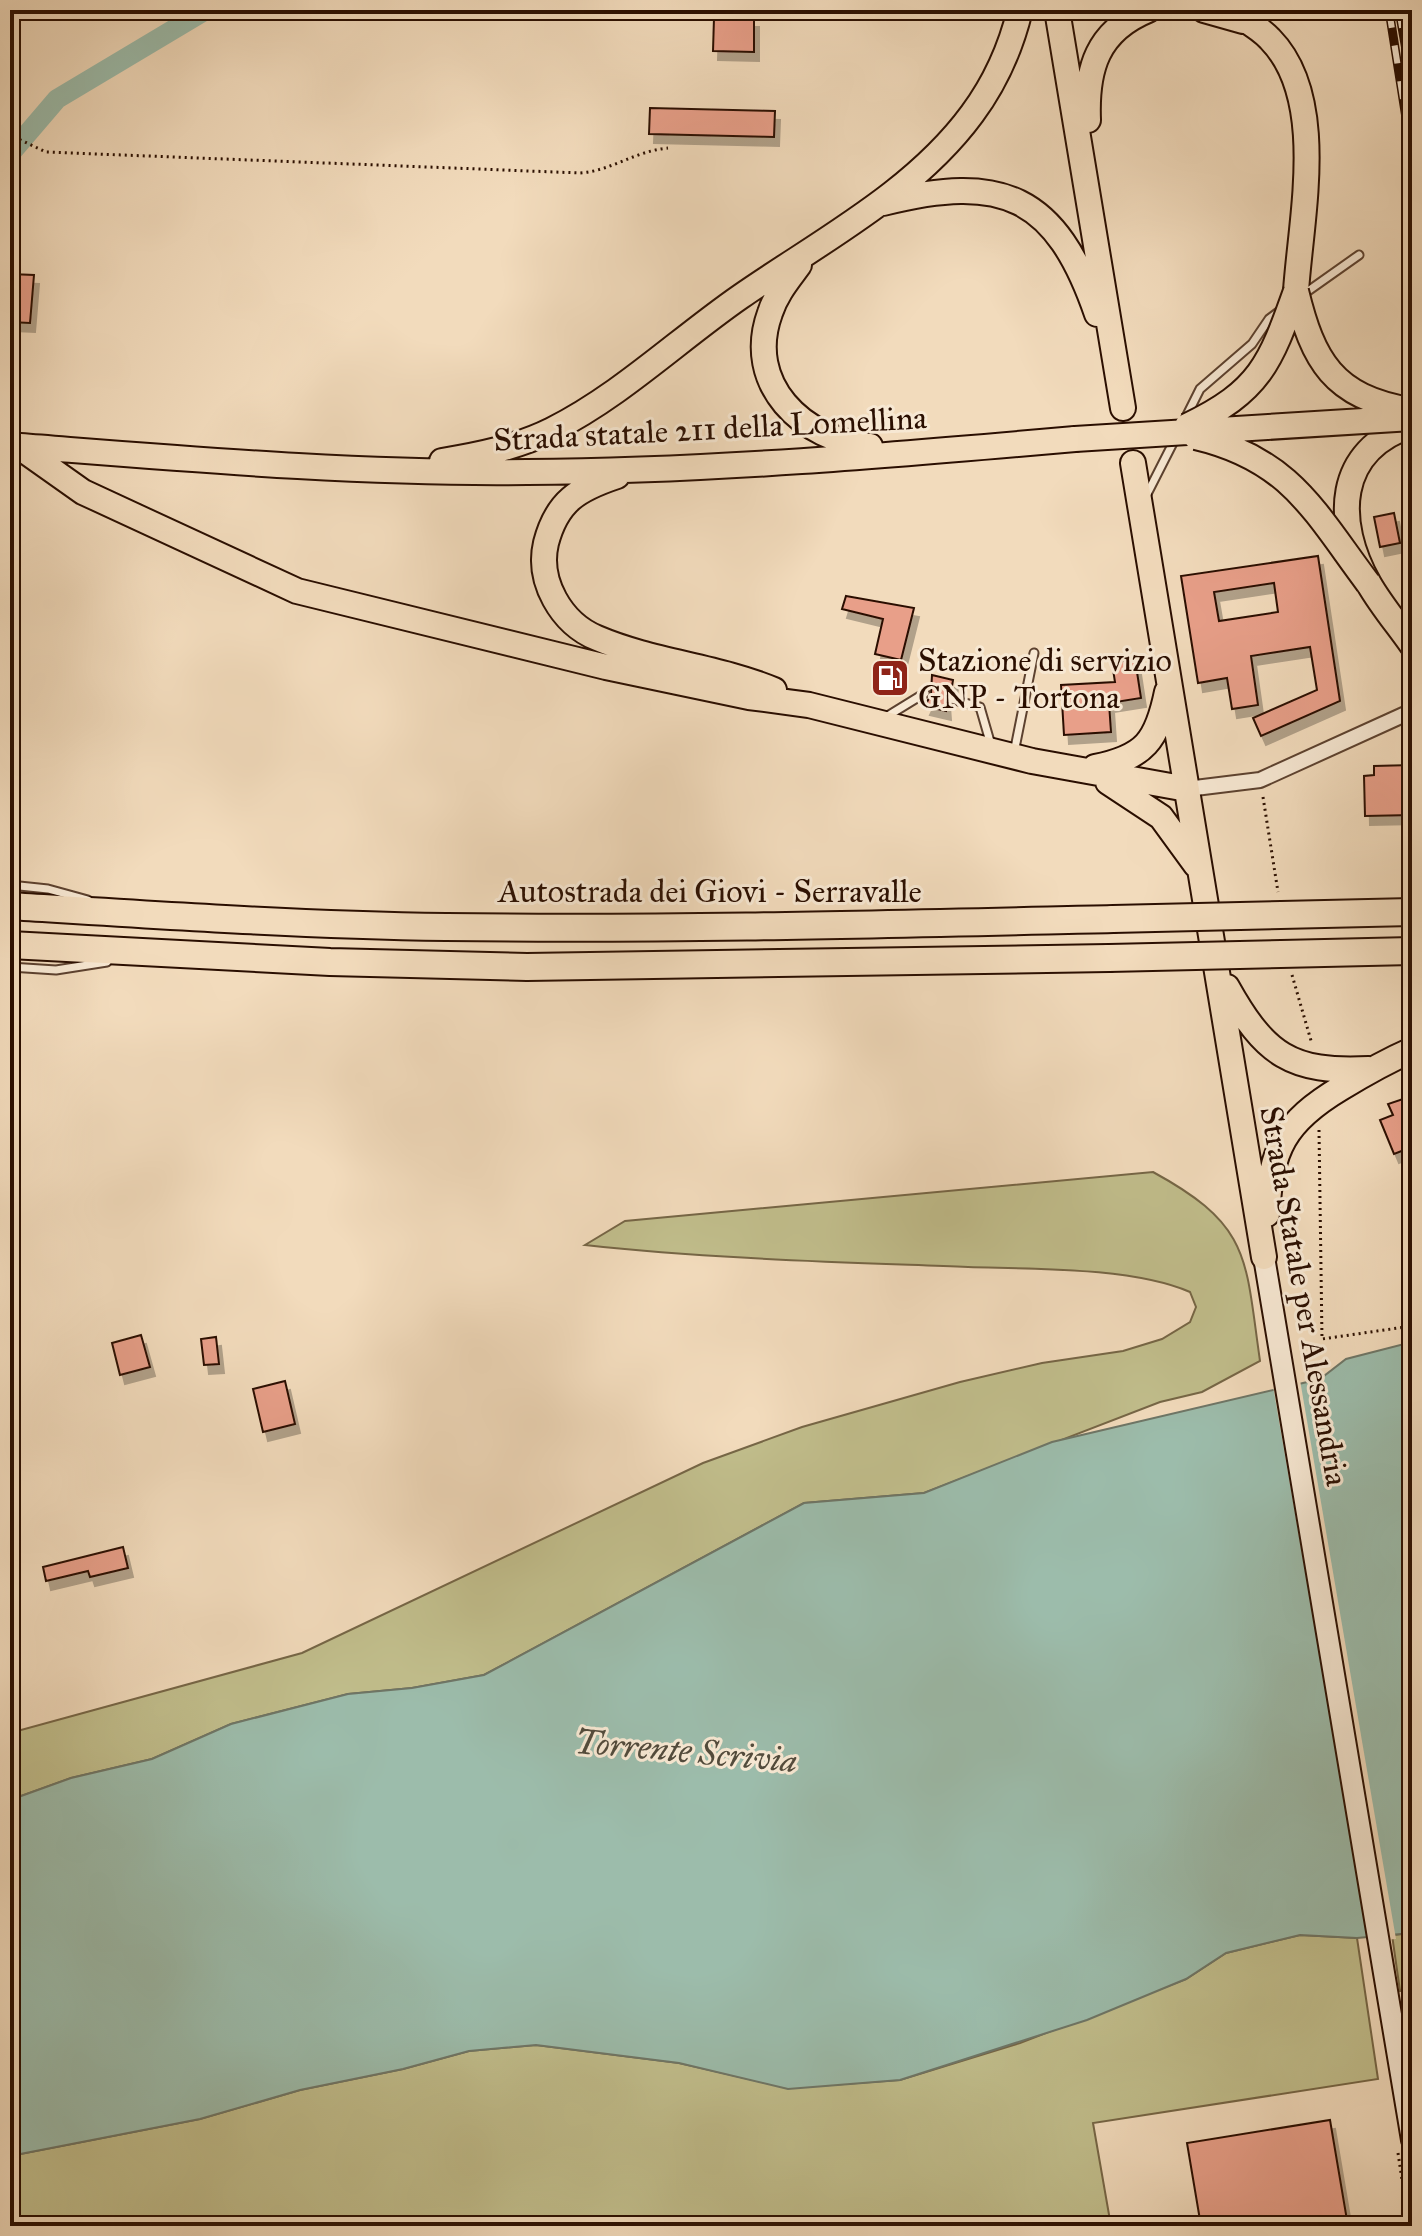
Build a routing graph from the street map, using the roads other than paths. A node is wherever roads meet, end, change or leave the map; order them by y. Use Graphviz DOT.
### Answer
graph roads {
  1 [pos="1020,10"];
  2 [pos="1057,10"];
  3 [pos="1148,10"];
  4 [pos="1204,10"];
  5 [pos="1240,17"];
  6 [pos="873,206"];
  7 [pos="1092,214"];
  8 [pos="811,249"];
  9 [pos="1359,255"];
  10 [pos="1296,291"];
  11 [pos="1117,370"];
  12 [pos="1123,408"];
  13 [pos="1412,411"];
  14 [pos="1412,418"];
  15 [pos="1412,425"];
  16 [pos="1174,432"];
  17 [pos="14,446"];
  18 [pos="936,451"];
  19 [pos="1133,463"];
  20 [pos="377,469"];
  21 [pos="636,470"];
  22 [pos="1141,507"];
  23 [pos="1368,583"];
  24 [pos="1412,645"];
  25 [pos="1034,653"];
  26 [pos="1170,676"];
  27 [pos="925,693"];
  28 [pos="951,699"];
  29 [pos="809,705"];
  30 [pos="1412,711"];
  31 [pos="878,722"];
  32 [pos="1003,753"];
  33 [pos="1085,770"];
  34 [pos="1187,789"];
  35 [pos="1201,874"];
  36 [pos="10,885"];
  37 [pos="10,906"];
  38 [pos="1412,912"];
  39 [pos="148,916"];
  40 [pos="10,945"];
  41 [pos="1412,951"];
  42 [pos="148,955"];
  43 [pos="10,967"];
  44 [pos="1219,973"];
  45 [pos="1412,1050"];
  46 [pos="1372,1068"];
  47 [pos="1264,1257"];
  48 [pos="1412,2140"];
  1 -- 6 [label="main road"];
  2 -- 7 [label="main road"];
  3 -- 7 [label="main road"];
  4 -- 5 [label="main road"];
  5 -- 10 [label="main road"];
  6 -- 8 [label="main road"];
  6 -- 11 [label="main road"];
  7 -- 11 [label="main road"];
  8 -- 18 [label="main road"];
  8 -- 20 [label="main road"];
  9 -- 22 [label="lane"];
  10 -- 13 [label="main road, bridge"];
  10 -- 16 [label="main road, bridge"];
  11 -- 12 [label="main road"];
  14 -- 16 [label="main road, Strada statale 211 della Lomellina, bridge"];
  15 -- 23 [label="main road, bridge"];
  16 -- 18 [label="main road, Strada statale 211 della Lomellina, bridge"];
  16 -- 23 [label="main road, bridge"];
  17 -- 20 [label="main road, Strada statale 211 della Lomellina"];
  17 -- 29 [label="main road"];
  18 -- 21 [label="main road, Strada statale 211 della Lomellina"];
  19 -- 22 [label="main road, Strada Statale per Alessandria"];
  20 -- 21 [label="main road, Strada statale 211 della Lomellina"];
  21 -- 29 [label="main road"];
  22 -- 26 [label="main road, Strada Statale per Alessandria"];
  23 -- 24 [label="main road"];
  25 -- 32 [label="lane"];
  26 -- 33 [label="main road"];
  26 -- 34 [label="main road, Strada Statale per Alessandria"];
  27 -- 31 [label="lane"];
  28 -- 32 [label="lane"];
  29 -- 31 [label="main road"];
  30 -- 34 [label="street"];
  31 -- 32 [label="main road"];
  32 -- 33 [label="main road"];
  33 -- 34 [label="main road"];
  33 -- 35 [label="main road"];
  34 -- 35 [label="main road, Strada Statale per Alessandria"];
  35 -- 44 [label="main road, Strada Statale per Alessandria"];
  36 -- 39 [label="lane"];
  37 -- 39 [label="highway, Autostrada dei Giovi - Serravalle"];
  38 -- 39 [label="highway, Autostrada dei Giovi - Serravalle, bridge"];
  40 -- 42 [label="highway"];
  41 -- 42 [label="highway, bridge"];
  42 -- 43 [label="lane"];
  44 -- 46 [label="main road"];
  44 -- 47 [label="main road, Strada Statale per Alessandria"];
  45 -- 46 [label="main road"];
  46 -- 47 [label="main road"];
  47 -- 48 [label="main road, Strada Statale per Alessandria"];
}
